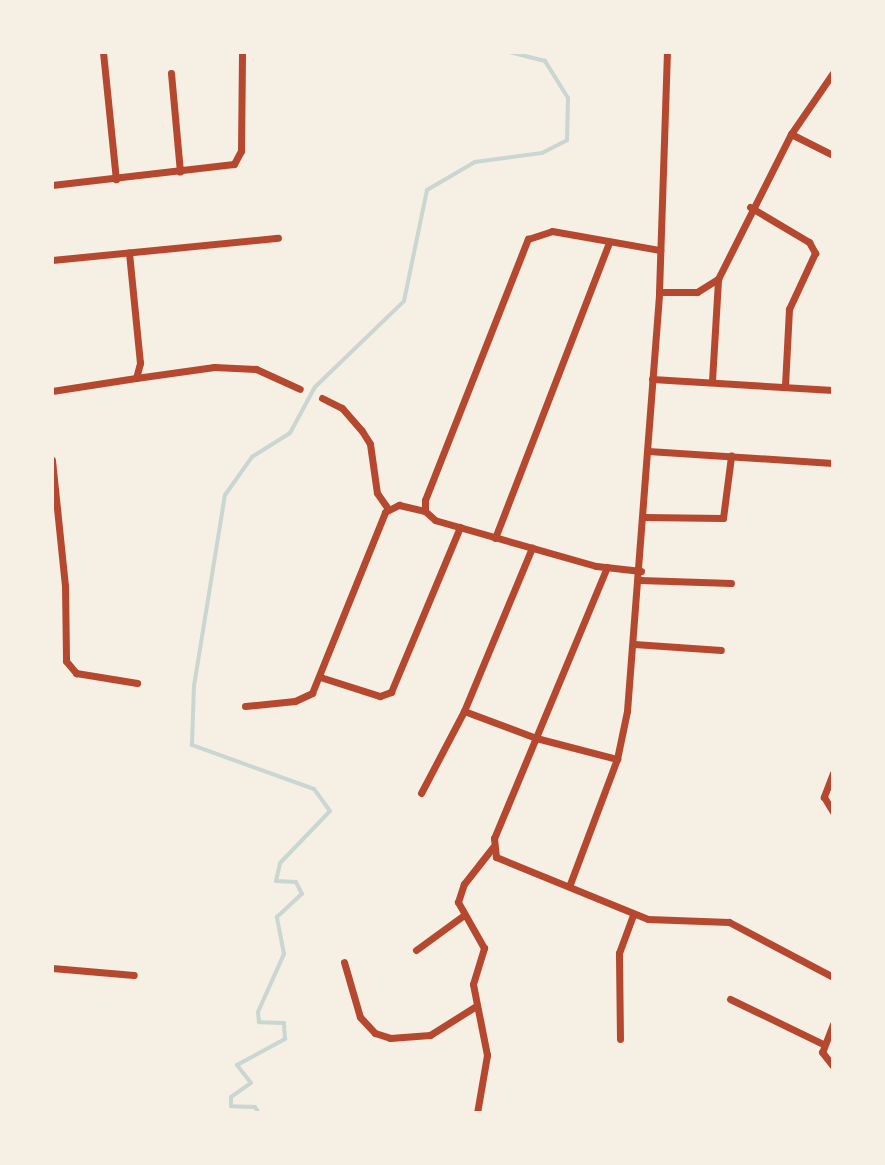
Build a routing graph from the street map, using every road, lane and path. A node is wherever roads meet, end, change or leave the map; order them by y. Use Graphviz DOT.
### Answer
graph roads {
  1 [pos="103,52"];
  2 [pos="242,52"];
  3 [pos="667,52"];
  4 [pos="171,73"];
  5 [pos="833,73"];
  6 [pos="791,134"];
  7 [pos="833,155"];
  8 [pos="180,172"];
  9 [pos="116,179"];
  10 [pos="52,185"];
  11 [pos="750,207"];
  12 [pos="278,238"];
  13 [pos="609,242"];
  14 [pos="660,250"];
  15 [pos="129,253"];
  16 [pos="52,260"];
  17 [pos="718,279"];
  18 [pos="659,292"];
  19 [pos="136,378"];
  20 [pos="652,379"];
  21 [pos="712,381"];
  22 [pos="785,386"];
  23 [pos="300,389"];
  24 [pos="833,390"];
  25 [pos="52,391"];
  26 [pos="322,398"];
  27 [pos="648,451"];
  28 [pos="731,456"];
  29 [pos="52,460"];
  30 [pos="833,463"];
  31 [pos="54,488"];
  32 [pos="388,509"];
  33 [pos="425,511"];
  34 [pos="644,517"];
  35 [pos="460,527"];
  36 [pos="495,538"];
  37 [pos="532,548"];
  38 [pos="607,567"];
  39 [pos="641,575"];
  40 [pos="731,583"];
  41 [pos="634,644"];
  42 [pos="721,650"];
  43 [pos="320,677"];
  44 [pos="137,683"];
  45 [pos="245,706"];
  46 [pos="464,711"];
  47 [pos="536,738"];
  48 [pos="617,759"];
  49 [pos="833,773"];
  50 [pos="421,793"];
  51 [pos="833,812"];
  52 [pos="493,847"];
  53 [pos="570,884"];
  54 [pos="464,915"];
  55 [pos="633,915"];
  56 [pos="416,950"];
  57 [pos="344,962"];
  58 [pos="52,968"];
  59 [pos="134,975"];
  60 [pos="833,977"];
  61 [pos="730,999"];
  62 [pos="476,1006"];
  63 [pos="833,1024"];
  64 [pos="620,1039"];
  65 [pos="823,1044"];
  66 [pos="833,1066"];
  67 [pos="477,1113"];
  1 -- 9 [label="street"];
  2 -- 8 [label="street"];
  3 -- 14 [label="street"];
  4 -- 8 [label="street"];
  5 -- 6 [label="street"];
  6 -- 7 [label="street"];
  6 -- 11 [label="street"];
  8 -- 9 [label="street"];
  9 -- 10 [label="street"];
  11 -- 17 [label="street"];
  11 -- 22 [label="street"];
  12 -- 15 [label="street"];
  13 -- 14 [label="street"];
  13 -- 33 [label="street"];
  13 -- 36 [label="street"];
  14 -- 18 [label="street"];
  15 -- 16 [label="street"];
  15 -- 19 [label="street"];
  17 -- 18 [label="street"];
  17 -- 21 [label="street"];
  18 -- 20 [label="street"];
  19 -- 23 [label="street"];
  19 -- 25 [label="street"];
  20 -- 21 [label="street"];
  20 -- 27 [label="street"];
  21 -- 22 [label="street"];
  22 -- 24 [label="street"];
  26 -- 32 [label="street"];
  27 -- 28 [label="street"];
  27 -- 34 [label="street"];
  28 -- 30 [label="street"];
  28 -- 34 [label="street"];
  29 -- 31 [label="street"];
  31 -- 44 [label="street"];
  32 -- 33 [label="street"];
  32 -- 43 [label="street"];
  33 -- 35 [label="street"];
  34 -- 39 [label="street"];
  35 -- 36 [label="street"];
  35 -- 43 [label="street"];
  36 -- 37 [label="street"];
  37 -- 38 [label="street"];
  37 -- 46 [label="street"];
  38 -- 39 [label="street"];
  38 -- 47 [label="street"];
  39 -- 40 [label="street"];
  39 -- 41 [label="street"];
  41 -- 42 [label="street"];
  41 -- 48 [label="street"];
  43 -- 45 [label="street"];
  46 -- 47 [label="street"];
  46 -- 50 [label="street"];
  47 -- 48 [label="street"];
  47 -- 52 [label="street"];
  48 -- 53 [label="street"];
  49 -- 51 [label="street"];
  52 -- 53 [label="street"];
  52 -- 54 [label="street"];
  53 -- 55 [label="street"];
  54 -- 56 [label="street"];
  54 -- 62 [label="street"];
  55 -- 60 [label="street"];
  55 -- 64 [label="street"];
  57 -- 62 [label="street"];
  58 -- 59 [label="street"];
  61 -- 65 [label="street"];
  62 -- 67 [label="street"];
  63 -- 65 [label="street"];
  65 -- 66 [label="street"];
}
